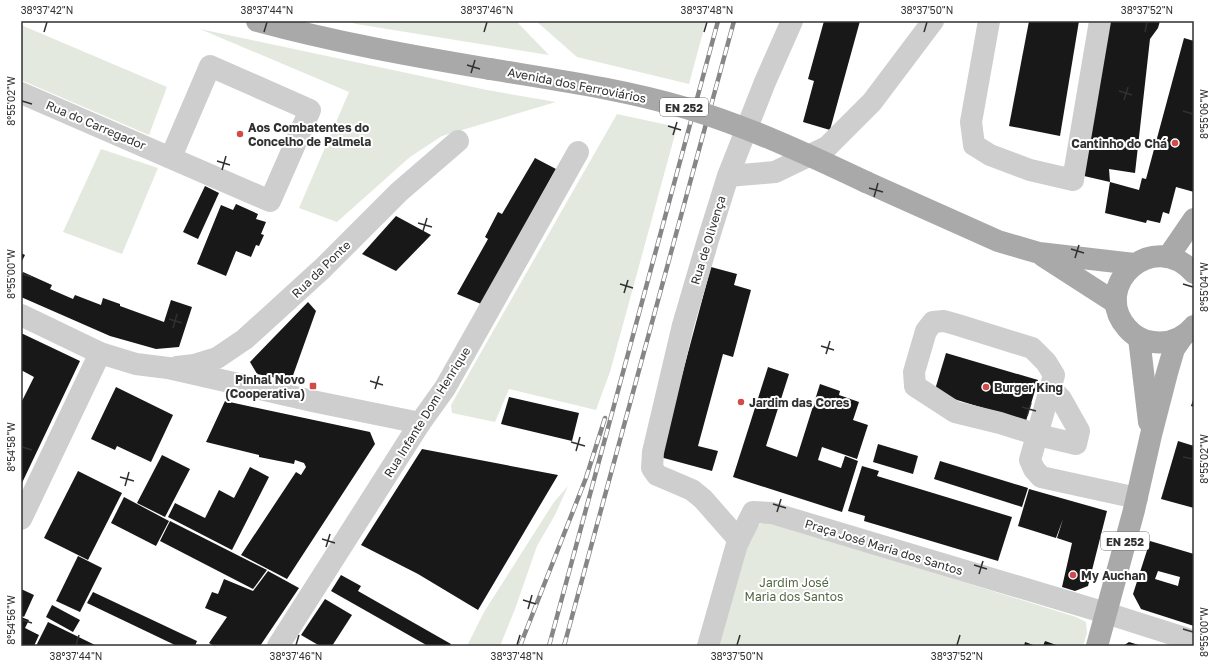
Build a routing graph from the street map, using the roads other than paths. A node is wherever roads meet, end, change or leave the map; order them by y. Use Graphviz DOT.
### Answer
graph roads {
  1 [pos="257,21"];
  2 [pos="792,21"];
  3 [pos="933,21"];
  4 [pos="989,21"];
  5 [pos="1100,21"];
  6 [pos="21,93"];
  7 [pos="458,141"];
  8 [pos="578,152"];
  9 [pos="171,157"];
  10 [pos="728,176"];
  11 [pos="1194,219"];
  12 [pos="1039,253"];
  13 [pos="1168,257"];
  14 [pos="1134,264"];
  15 [pos="1194,271"];
  16 [pos="1116,303"];
  17 [pos="21,315"];
  18 [pos="1191,329"];
  19 [pos="1139,338"];
  20 [pos="100,353"];
  21 [pos="168,368"];
  22 [pos="1051,388"];
  23 [pos="420,423"];
  24 [pos="1151,434"];
  25 [pos="1038,435"];
  26 [pos="1137,498"];
  27 [pos="21,518"];
  28 [pos="739,540"];
  29 [pos="1106,613"];
  30 [pos="1194,641"];
  31 [pos="278,646"];
  32 [pos="708,646"];
  33 [pos="1097,646"];
  1 -- 12 [label="main road, Avenida dos Ferroviários / EN 252, bridge"];
  2 -- 10 [label="street, Rua de Olivença"];
  3 -- 10 [label="street"];
  4 -- 5 [label="street"];
  6 -- 9 [label="street, Rua do Carregador"];
  7 -- 21 [label="street, Rua da Ponte"];
  8 -- 23 [label="street, Rua Infante Dom Henrique"];
  9 -- 9 [label="street, Rua do Carregador"];
  10 -- 28 [label="street, Rua de Olivença"];
  11 -- 13 [label="main road"];
  12 -- 14 [label="main road, Avenida dos Ferroviários / EN 252"];
  12 -- 16 [label="main road, Avenida dos Ferroviários / EN 252"];
  13 -- 14 [label="main road, EN 252"];
  13 -- 15 [label="main road, EN 252"];
  14 -- 16 [label="main road"];
  16 -- 19 [label="main road, EN 252"];
  17 -- 20 [label="street"];
  18 -- 19 [label="main road, EN 252"];
  18 -- 24 [label="main road, EN 252"];
  19 -- 24 [label="main road, EN 252"];
  20 -- 21 [label="street"];
  20 -- 27 [label="street"];
  21 -- 23 [label="street"];
  22 -- 25 [label="street"];
  22 -- 25 [label="street"];
  22 -- 25 [label="street"];
  23 -- 31 [label="street, Rua Infante Dom Henrique"];
  24 -- 26 [label="main road, EN 252"];
  25 -- 26 [label="street"];
  26 -- 29 [label="main road, EN 252"];
  28 -- 29 [label="street, Praça José Maria dos Santos"];
  28 -- 32 [label="street"];
  29 -- 30 [label="street, Praça José Maria dos Santos"];
  29 -- 33 [label="main road, EN 252"];
}
